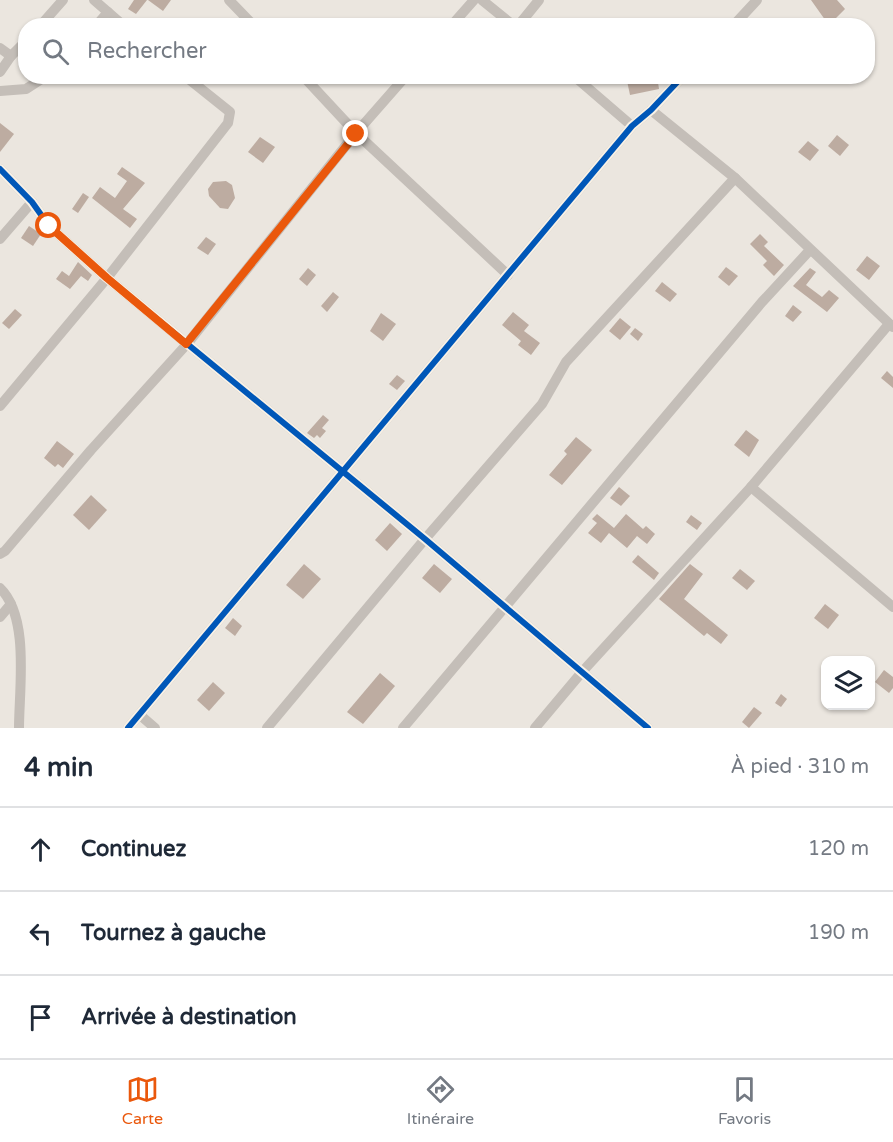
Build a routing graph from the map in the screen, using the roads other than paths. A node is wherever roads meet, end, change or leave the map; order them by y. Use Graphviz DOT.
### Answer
graph roads {
  1 [pos="63,0"];
  2 [pos="94,0"];
  3 [pos="229,0"];
  4 [pos="474,0"];
  5 [pos="482,0"];
  6 [pos="539,0"];
  7 [pos="757,0"];
  8 [pos="108,12"];
  9 [pos="47,18"];
  10 [pos="103,18"];
  11 [pos="115,18"];
  12 [pos="246,18"];
  13 [pos="458,18"];
  14 [pos="506,18"];
  15 [pos="523,18"];
  16 [pos="740,18"];
  17 [pos="0,48"];
  18 [pos="18,49"];
  19 [pos="11,56"];
  20 [pos="0,72"];
  21 [pos="34,84"];
  22 [pos="195,84"];
  23 [pos="310,84"];
  24 [pos="399,84"];
  25 [pos="583,84"];
  26 [pos="675,84"];
  27 [pos="0,91"];
  28 [pos="651,110"];
  29 [pos="632,126"];
  30 [pos="356,134"];
  31 [pos="0,170"];
  32 [pos="735,178"];
  33 [pos="32,202"];
  34 [pos="0,239"];
  35 [pos="810,250"];
  36 [pos="508,275"];
  37 [pos="107,278"];
  38 [pos="891,325"];
  39 [pos="186,344"];
  40 [pos="0,406"];
  41 [pos="342,472"];
  42 [pos="751,488"];
  43 [pos="425,539"];
  44 [pos="0,554"];
  45 [pos="0,588"];
  46 [pos="11,604"];
  47 [pos="506,607"];
  48 [pos="893,607"];
  49 [pos="0,617"];
  50 [pos="582,672"];
  51 [pos="140,715"];
  52 [pos="19,728"];
  53 [pos="128,728"];
  54 [pos="155,728"];
  55 [pos="267,728"];
  56 [pos="403,728"];
  57 [pos="535,728"];
  58 [pos="648,728"];
  1 -- 9 [label="street"];
  2 -- 8 [label="street"];
  3 -- 12 [label="street"];
  4 -- 13 [label="street"];
  5 -- 14 [label="street"];
  6 -- 15 [label="street"];
  7 -- 16 [label="street"];
  8 -- 10 [label="street"];
  8 -- 11 [label="street"];
  17 -- 19 [label="street"];
  18 -- 19 [label="street"];
  19 -- 20 [label="street"];
  21 -- 27 [label="street"];
  22 -- 37 [label="street"];
  23 -- 30 [label="street"];
  24 -- 30 [label="street"];
  25 -- 29 [label="street"];
  26 -- 28 [label="street"];
  28 -- 29 [label="street"];
  28 -- 32 [label="street"];
  29 -- 36 [label="street"];
  30 -- 36 [label="street"];
  30 -- 39 [label="street"];
  31 -- 33 [label="street"];
  32 -- 35 [label="street"];
  32 -- 43 [label="street"];
  33 -- 34 [label="street"];
  33 -- 37 [label="street"];
  35 -- 38 [label="street"];
  35 -- 47 [label="street"];
  36 -- 41 [label="street"];
  37 -- 39 [label="street"];
  37 -- 40 [label="street"];
  38 -- 42 [label="street"];
  39 -- 41 [label="street"];
  39 -- 44 [label="street"];
  41 -- 43 [label="street"];
  41 -- 51 [label="street"];
  42 -- 48 [label="street"];
  42 -- 50 [label="street"];
  43 -- 47 [label="street"];
  43 -- 55 [label="street"];
  45 -- 46 [label="street"];
  46 -- 49 [label="street"];
  46 -- 52 [label="street"];
  47 -- 50 [label="street"];
  47 -- 56 [label="street"];
  50 -- 57 [label="street"];
  50 -- 58 [label="street"];
  51 -- 53 [label="street"];
  51 -- 54 [label="street"];
}
